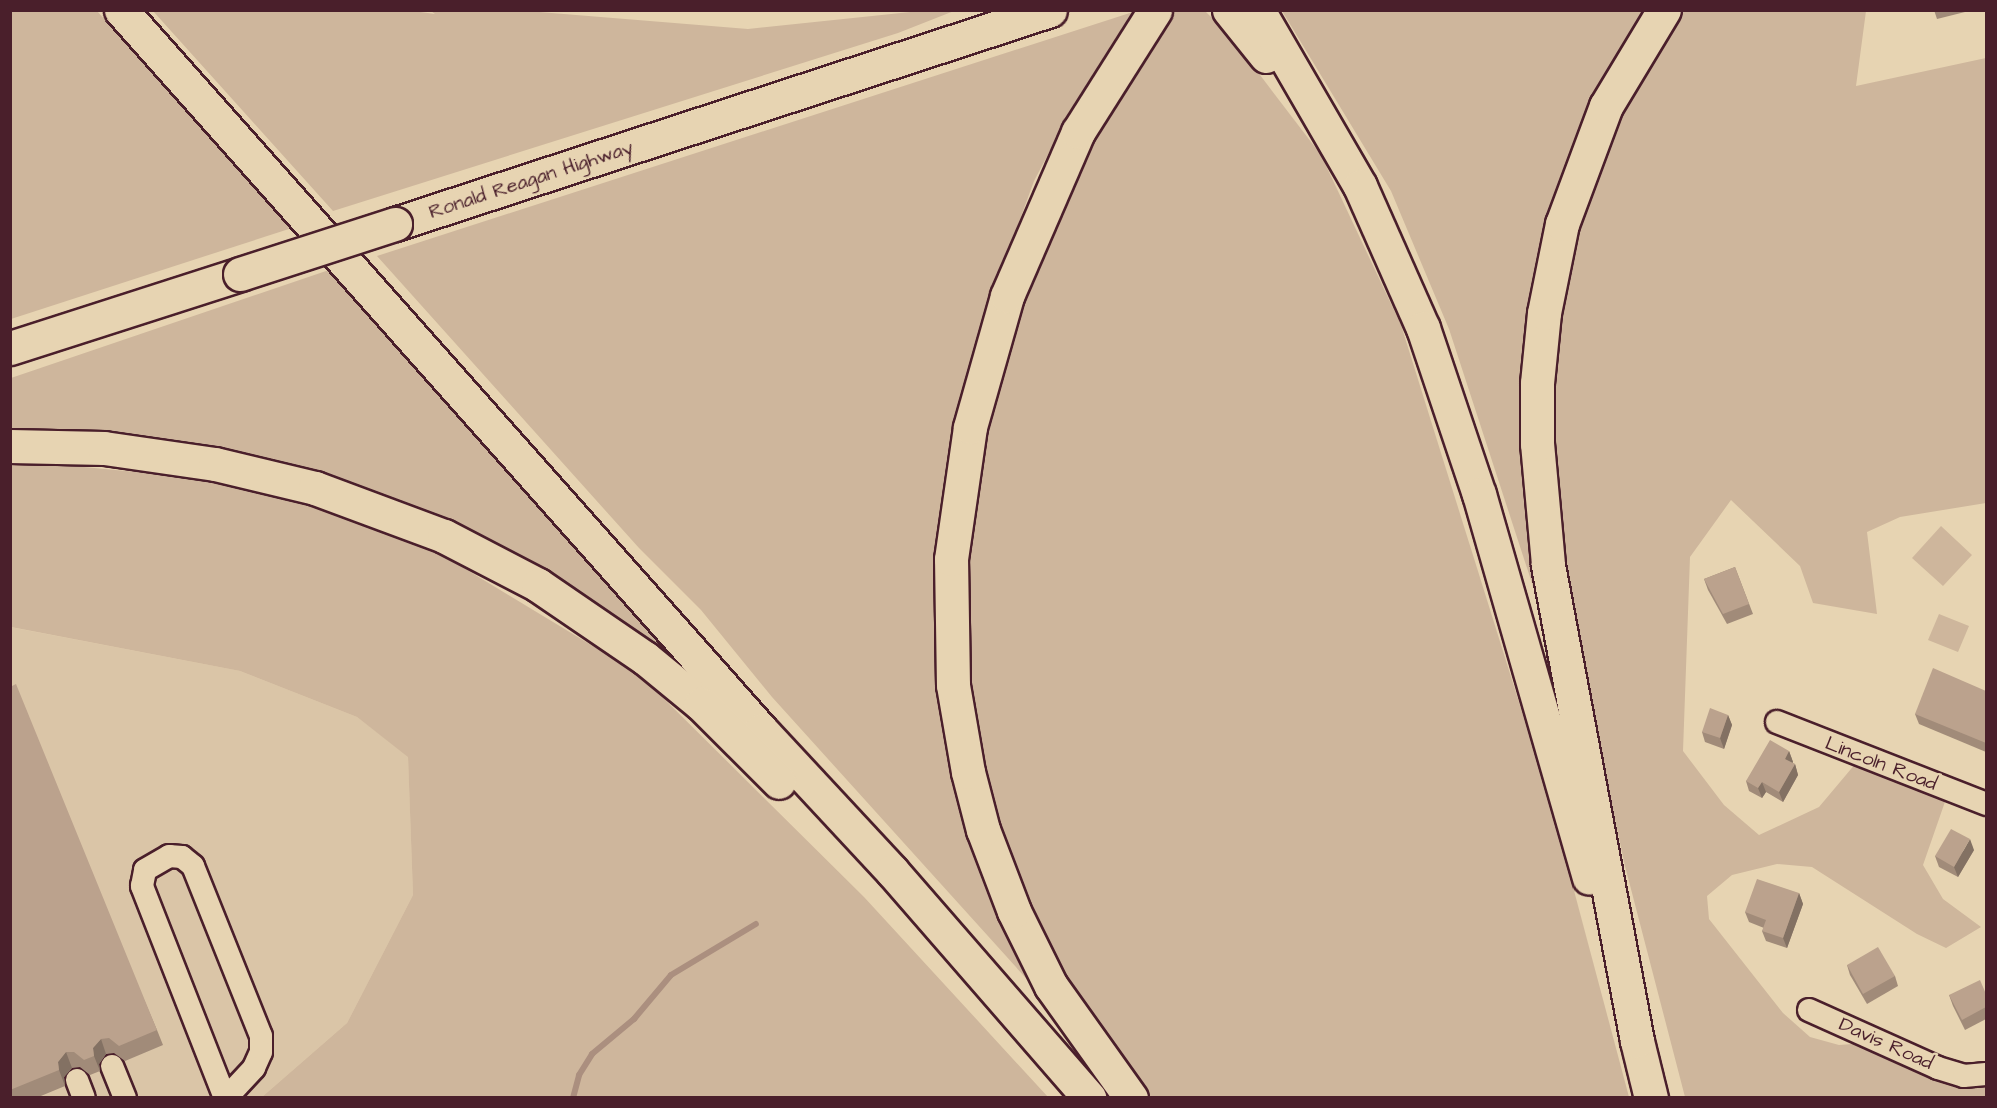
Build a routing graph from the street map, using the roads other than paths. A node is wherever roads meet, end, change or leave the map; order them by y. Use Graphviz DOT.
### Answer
graph roads {
  1 [pos="121,10"];
  2 [pos="1050,10"];
  3 [pos="1155,10"];
  4 [pos="1229,10"];
  5 [pos="1258,10"];
  6 [pos="1664,10"];
  7 [pos="1334,138"];
  8 [pos="10,348"];
  9 [pos="10,446"];
  10 [pos="1777,722"];
  11 [pos="1986,804"];
  12 [pos="930,915"];
  13 [pos="1809,1010"];
  14 [pos="1636,1041"];
  15 [pos="112,1066"];
  16 [pos="1975,1075"];
  17 [pos="125,1098"];
  18 [pos="226,1098"];
  19 [pos="1089,1098"];
  20 [pos="1131,1098"];
  21 [pos="1651,1098"];
  1 -- 12 [label="highway"];
  2 -- 8 [label="highway, Ronald Reagan Highway, bridge"];
  3 -- 20 [label="highway"];
  4 -- 7 [label="highway"];
  5 -- 7 [label="highway"];
  6 -- 14 [label="highway"];
  7 -- 14 [label="highway"];
  9 -- 12 [label="highway"];
  10 -- 11 [label="street, Lincoln Road"];
  12 -- 19 [label="highway"];
  13 -- 16 [label="street, Davis Road"];
  14 -- 21 [label="highway"];
  15 -- 17 [label="street"];
  18 -- 18 [label="street"];
}
